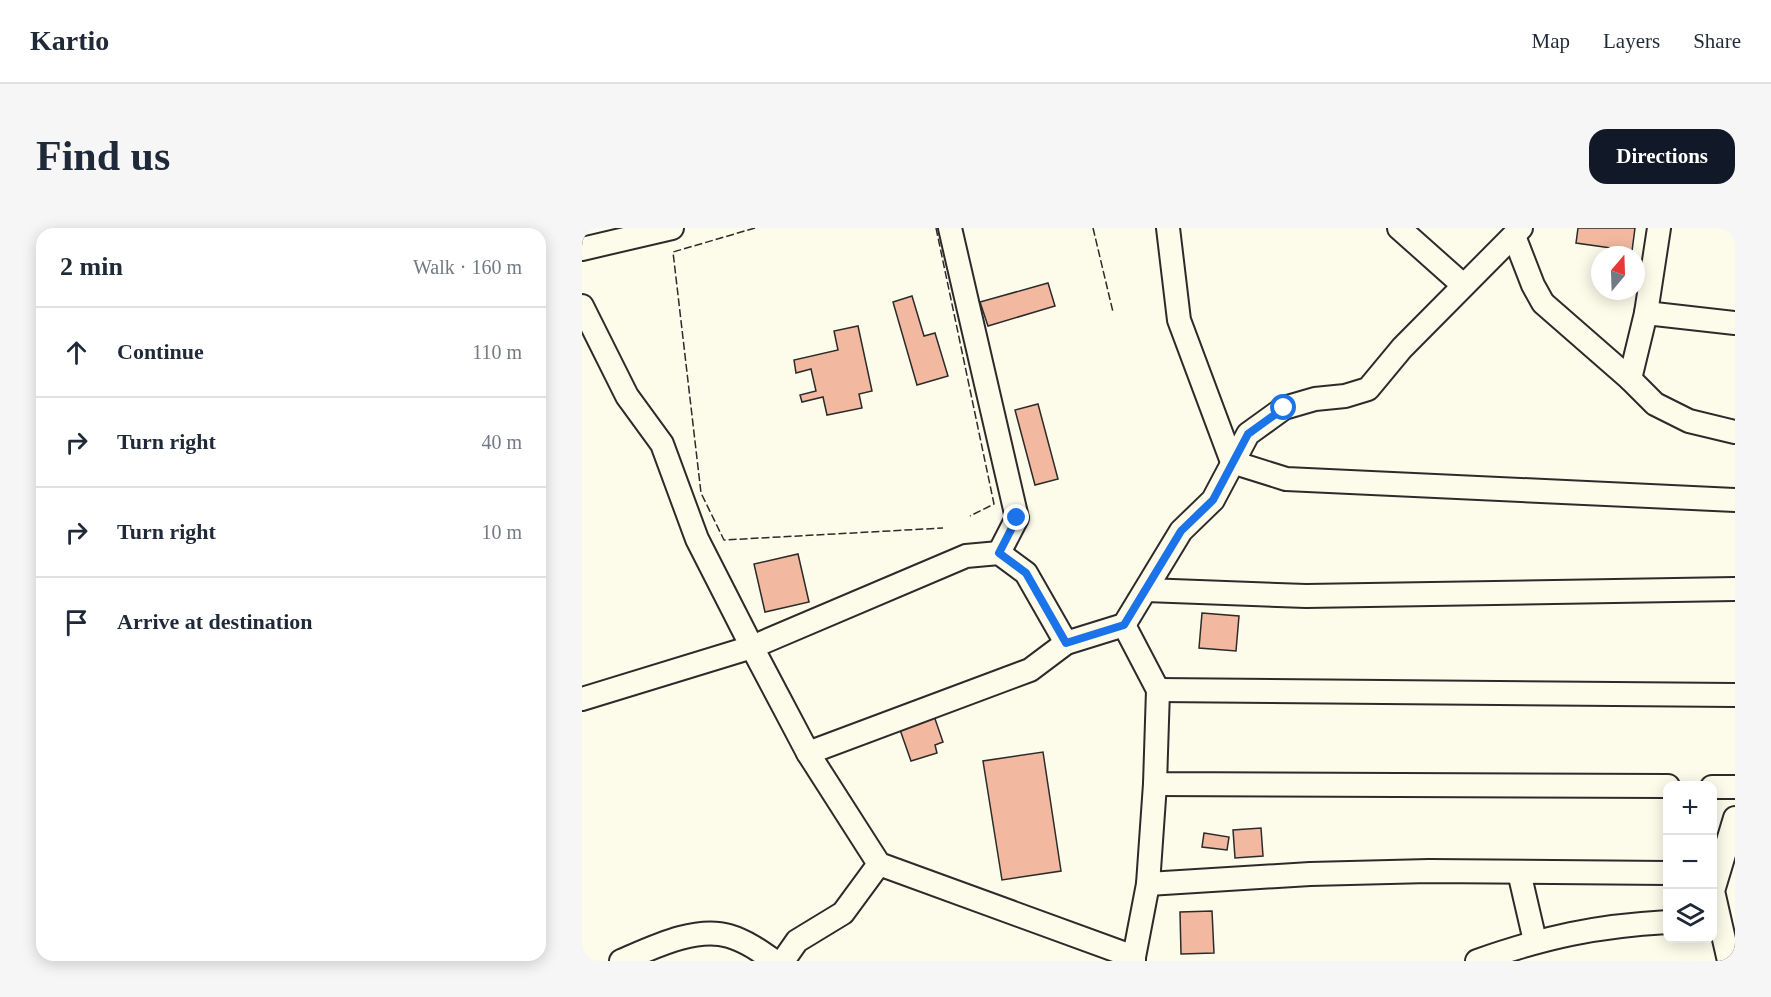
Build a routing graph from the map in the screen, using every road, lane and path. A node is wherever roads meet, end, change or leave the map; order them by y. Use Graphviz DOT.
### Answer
graph roads {
  1 [pos="672,228"];
  2 [pos="950,228"];
  3 [pos="1168,228"];
  4 [pos="1400,228"];
  5 [pos="1659,228"];
  6 [pos="1518,232"];
  7 [pos="583,245"];
  8 [pos="1463,285"];
  9 [pos="582,306"];
  10 [pos="1646,312"];
  11 [pos="1735,323"];
  12 [pos="1630,379"];
  13 [pos="1735,432"];
  14 [pos="1232,462"];
  15 [pos="1735,500"];
  16 [pos="999,553"];
  17 [pos="1735,589"];
  18 [pos="1146,590"];
  19 [pos="1124,625"];
  20 [pos="1066,643"];
  21 [pos="752,647"];
  22 [pos="1158,690"];
  23 [pos="1735,695"];
  24 [pos="582,699"];
  25 [pos="808,753"];
  26 [pos="1155,784"];
  27 [pos="1663,786"];
  28 [pos="1717,787"];
  29 [pos="1735,787"];
  30 [pos="1735,818"];
  31 [pos="879,864"];
  32 [pos="1519,872"];
  33 [pos="1663,873"];
  34 [pos="1721,875"];
  35 [pos="1148,884"];
  36 [pos="1714,889"];
  37 [pos="1663,922"];
  38 [pos="1717,926"];
  39 [pos="1535,941"];
  40 [pos="1134,959"];
  41 [pos="621,961"];
  42 [pos="774,961"];
  43 [pos="783,961"];
  44 [pos="1477,961"];
  45 [pos="1729,961"];
  1 -- 7 [label="street"];
  2 -- 16 [label="street"];
  3 -- 14 [label="street"];
  4 -- 8 [label="street"];
  5 -- 10 [label="street"];
  6 -- 8 [label="street"];
  6 -- 12 [label="street"];
  8 -- 14 [label="street"];
  9 -- 21 [label="street"];
  10 -- 11 [label="street"];
  10 -- 12 [label="street"];
  12 -- 13 [label="street"];
  14 -- 15 [label="street"];
  14 -- 18 [label="street"];
  16 -- 20 [label="street"];
  16 -- 21 [label="street"];
  17 -- 18 [label="street"];
  18 -- 19 [label="street"];
  19 -- 20 [label="street"];
  19 -- 22 [label="street"];
  20 -- 25 [label="street"];
  21 -- 24 [label="street"];
  21 -- 25 [label="street"];
  22 -- 23 [label="street"];
  22 -- 26 [label="street"];
  25 -- 31 [label="street"];
  26 -- 27 [label="street"];
  26 -- 35 [label="street"];
  28 -- 29 [label="street"];
  30 -- 34 [label="street"];
  31 -- 40 [label="street"];
  31 -- 43 [label="street"];
  32 -- 33 [label="street"];
  32 -- 35 [label="street"];
  32 -- 39 [label="street"];
  34 -- 36 [label="street"];
  35 -- 40 [label="street"];
  37 -- 39 [label="street"];
  38 -- 45 [label="street"];
  39 -- 44 [label="street"];
  41 -- 42 [label="street"];
}
